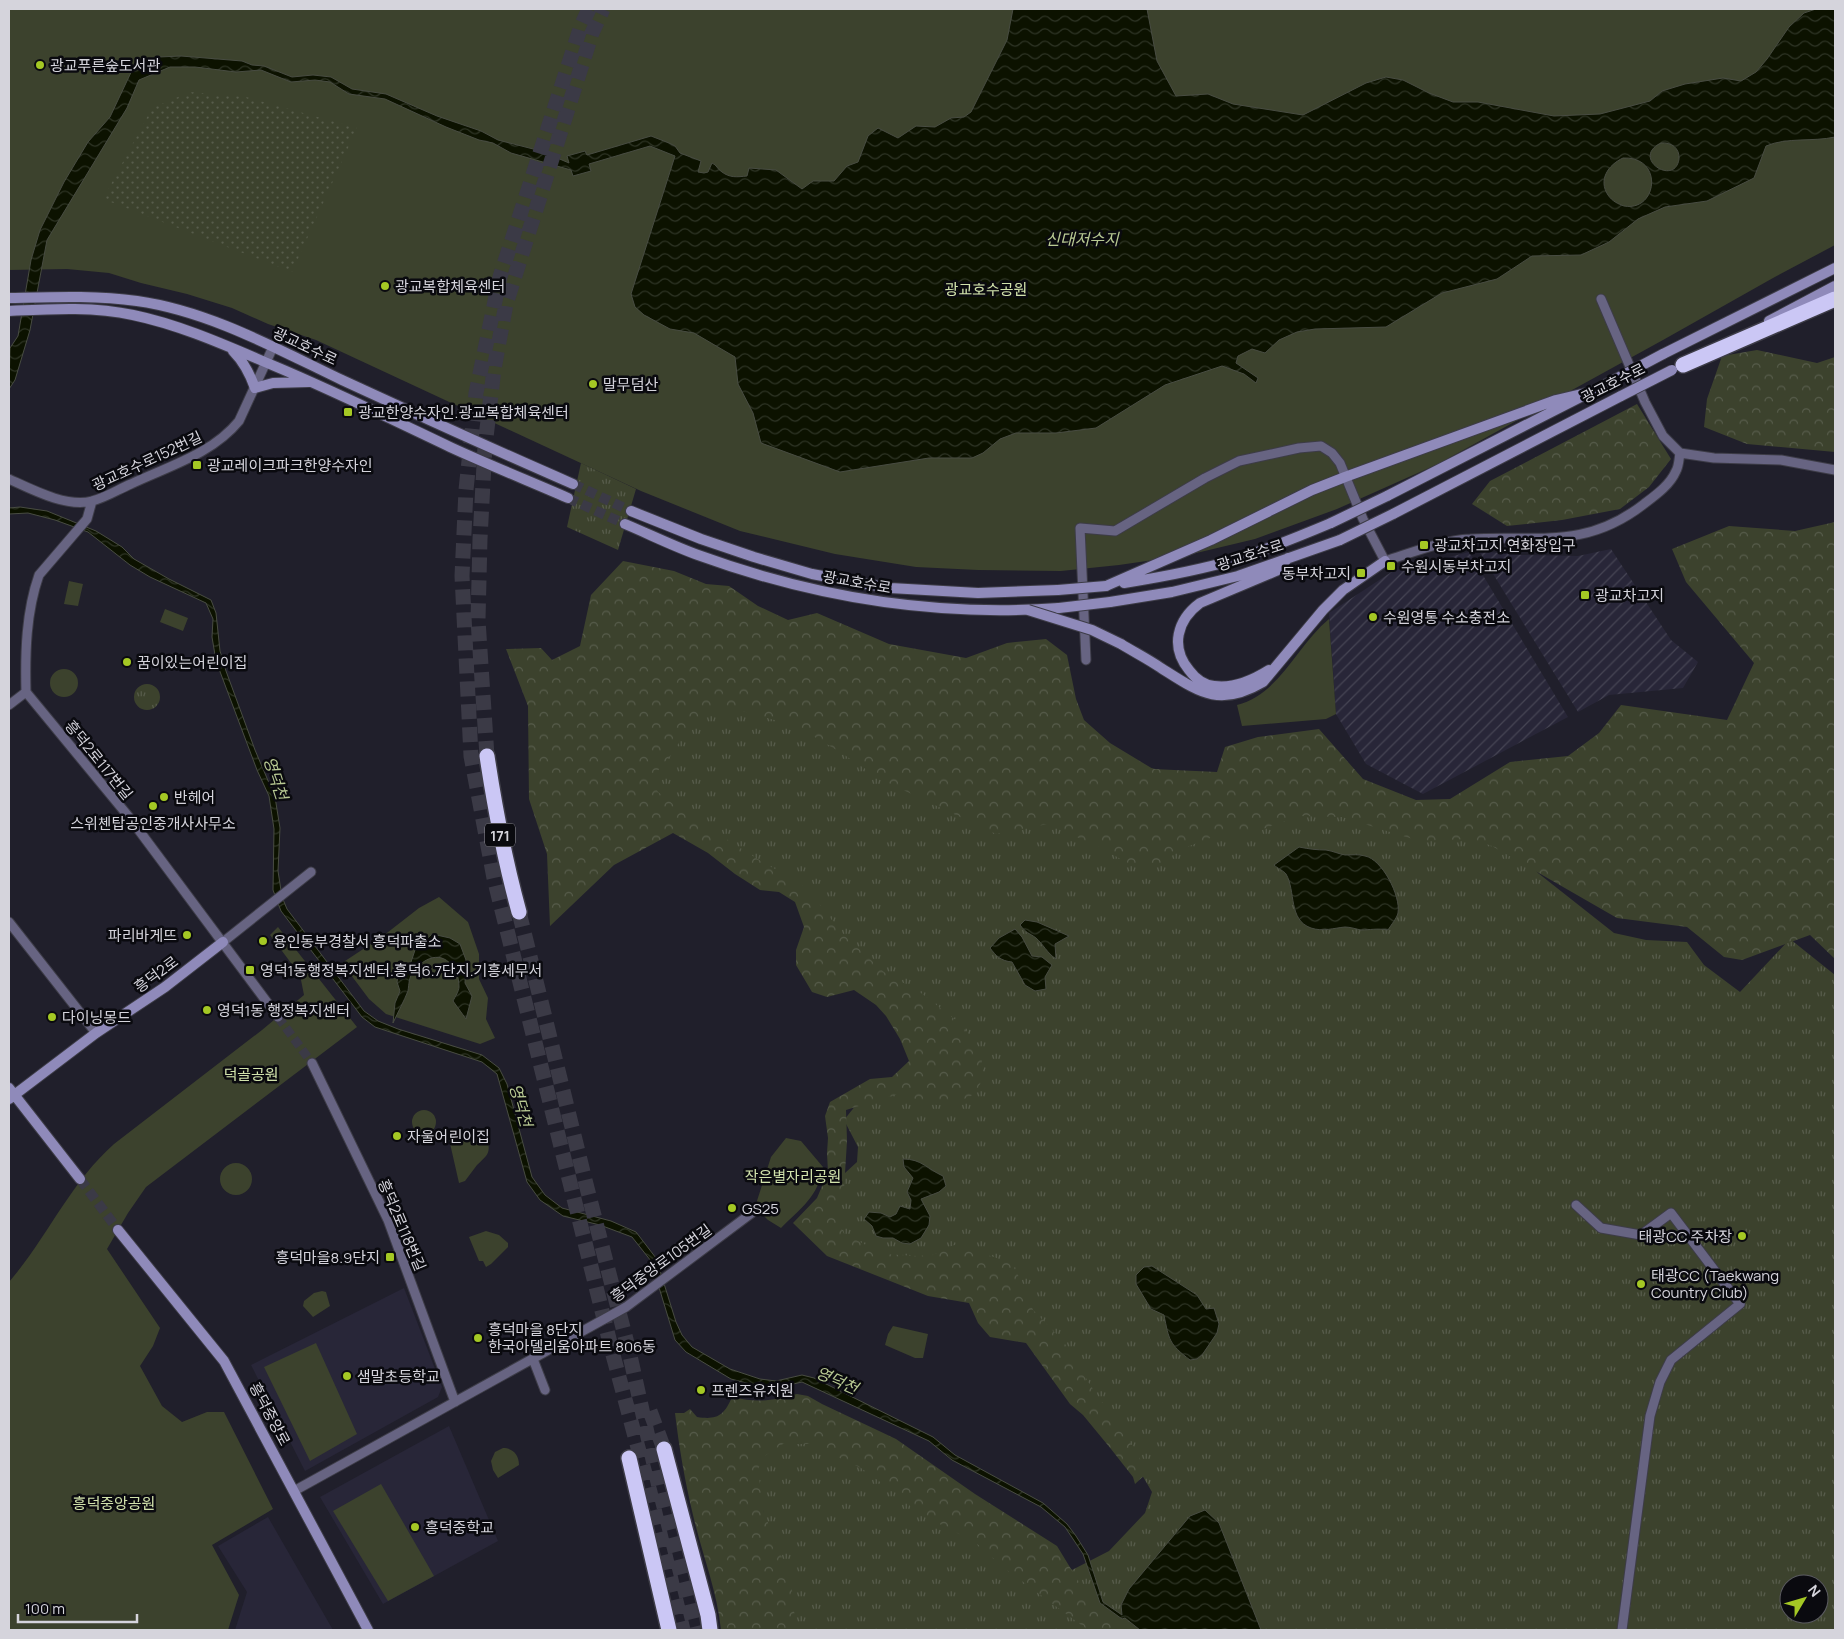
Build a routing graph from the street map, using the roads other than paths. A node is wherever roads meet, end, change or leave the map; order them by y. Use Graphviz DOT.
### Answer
graph roads {
  1 [pos="1835,268"];
  2 [pos="1835,286"];
  3 [pos="9,298"];
  4 [pos="1601,299"];
  5 [pos="1835,299"];
  6 [pos="9,311"];
  7 [pos="229,346"];
  8 [pos="273,347"];
  9 [pos="266,362"];
  10 [pos="1678,367"];
  11 [pos="313,382"];
  12 [pos="255,388"];
  13 [pos="1590,392"];
  14 [pos="1680,453"];
  15 [pos="1835,470"];
  16 [pos="1345,477"];
  17 [pos="9,479"];
  18 [pos="573,484"];
  19 [pos="568,498"];
  20 [pos="92,502"];
  21 [pos="631,511"];
  22 [pos="625,524"];
  23 [pos="1288,558"];
  24 [pos="1385,561"];
  25 [pos="1106,586"];
  26 [pos="1028,610"];
  27 [pos="1086,660"];
  28 [pos="1274,667"];
  29 [pos="26,692"];
  30 [pos="9,705"];
  31 [pos="487,756"];
  32 [pos="311,872"];
  33 [pos="519,912"];
  34 [pos="9,922"];
  35 [pos="223,942"];
  36 [pos="278,1017"];
  37 [pos="96,1033"];
  38 [pos="312,1063"];
  39 [pos="11,1094"];
  40 [pos="80,1180"];
  41 [pos="1576,1205"];
  42 [pos="753,1212"];
  43 [pos="118,1230"];
  44 [pos="533,1359"];
  45 [pos="545,1390"];
  46 [pos="455,1402"];
  47 [pos="664,1450"];
  48 [pos="629,1458"];
  49 [pos="294,1491"];
  50 [pos="368,1630"];
  51 [pos="669,1630"];
  52 [pos="710,1630"];
  53 [pos="1622,1630"];
  1 -- 13 [label="main road, 광교호수로, bridge"];
  2 -- 10 [label="main road, 광교호수로"];
  3 -- 8 [label="main road, 광교호수로"];
  4 -- 14 [label="street"];
  5 -- 10 [label="highway"];
  6 -- 7 [label="main road, 광교호수로"];
  7 -- 9 [label="main road, 광교호수로"];
  7 -- 12 [label="main road"];
  8 -- 9 [label="street, 광교호수로152번길"];
  8 -- 18 [label="main road, 광교호수로"];
  9 -- 11 [label="main road, 광교호수로"];
  9 -- 12 [label="street, 광교호수로152번길"];
  10 -- 23 [label="main road, 광교호수로, bridge"];
  11 -- 12 [label="main road"];
  11 -- 19 [label="main road, 광교호수로"];
  12 -- 20 [label="street, 광교호수로152번길"];
  13 -- 16 [label="main road"];
  13 -- 25 [label="main road, 광교호수로, bridge"];
  14 -- 15 [label="street"];
  14 -- 24 [label="street"];
  16 -- 24 [label="street"];
  16 -- 25 [label="main road"];
  16 -- 27 [label="street"];
  17 -- 20 [label="street, 광교호수로152번길"];
  20 -- 29 [label="street"];
  21 -- 25 [label="main road, 광교호수로, bridge"];
  22 -- 26 [label="main road, 광교호수로"];
  23 -- 26 [label="main road, 광교호수로, bridge"];
  23 -- 28 [label="main road"];
  24 -- 28 [label="main road"];
  26 -- 28 [label="main road, bridge"];
  29 -- 30 [label="street"];
  29 -- 35 [label="street, 흥덕2로117번길"];
  31 -- 33 [label="highway, 171"];
  32 -- 35 [label="street"];
  34 -- 37 [label="street"];
  35 -- 36 [label="street"];
  35 -- 37 [label="main road, 흥덕2로"];
  37 -- 39 [label="main road, 흥덕2로"];
  38 -- 46 [label="street, 흥덕2로118번길"];
  39 -- 40 [label="main road"];
  41 -- 53 [label="street"];
  42 -- 44 [label="street, 흥덕중앙로105번길"];
  43 -- 49 [label="main road, 흥덕중앙로"];
  44 -- 45 [label="street"];
  44 -- 46 [label="street, 흥덕중앙로105번길"];
  46 -- 49 [label="street, 흥덕중앙로105번길"];
  47 -- 52 [label="highway"];
  48 -- 51 [label="highway"];
  49 -- 50 [label="main road, 흥덕중앙로"];
}
